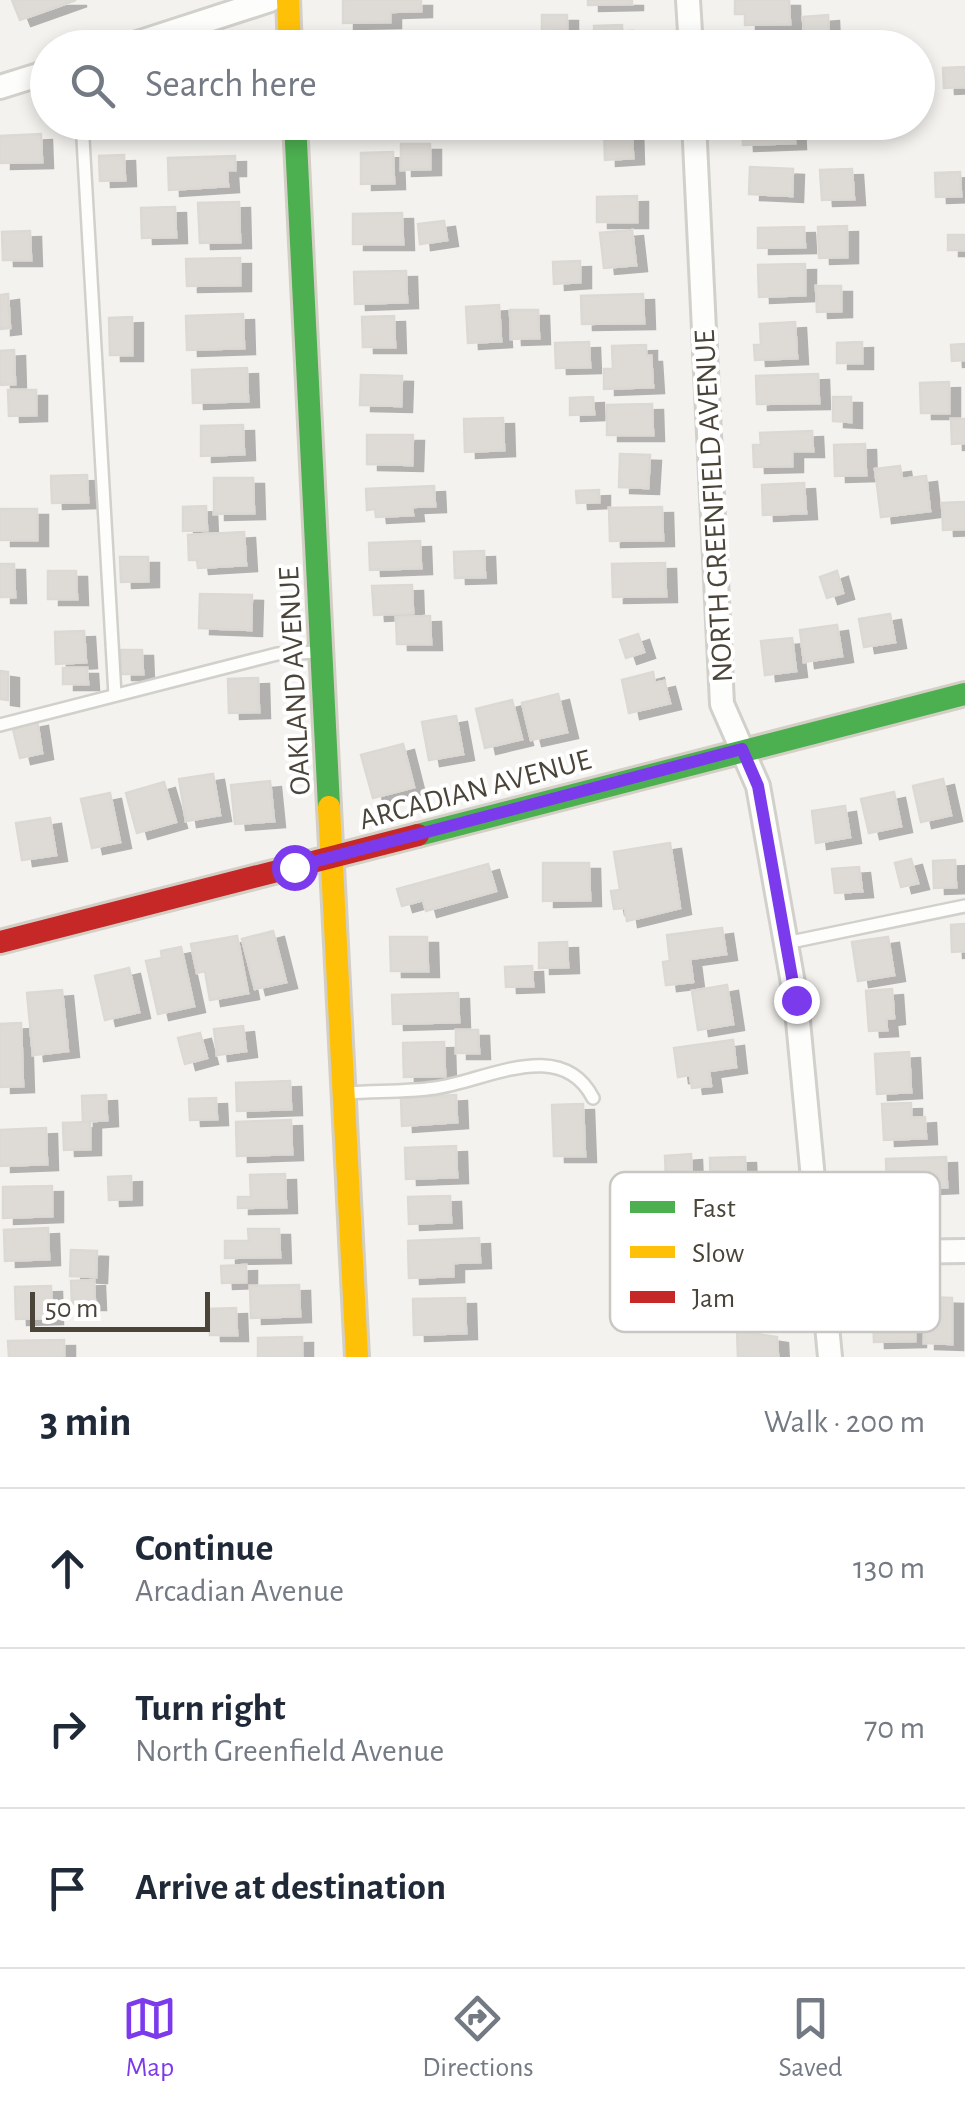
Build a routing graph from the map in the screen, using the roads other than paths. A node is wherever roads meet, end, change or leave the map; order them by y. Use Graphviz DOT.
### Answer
graph roads {
  1 [pos="270,0"];
  2 [pos="288,0"];
  3 [pos="688,0"];
  4 [pos="178,30"];
  5 [pos="289,30"];
  6 [pos="689,30"];
  7 [pos="30,78"];
  8 [pos="0,87"];
  9 [pos="83,140"];
  10 [pos="295,140"];
  11 [pos="695,140"];
  12 [pos="322,652"];
  13 [pos="965,694"];
  14 [pos="115,695"];
  15 [pos="0,724"];
  16 [pos="742,749"];
  17 [pos="332,857"];
  18 [pos="965,906"];
  19 [pos="0,942"];
  20 [pos="786,943"];
  21 [pos="344,1093"];
  22 [pos="593,1098"];
  23 [pos="813,1172"];
  24 [pos="940,1251"];
  25 [pos="965,1251"];
  26 [pos="828,1332"];
  27 [pos="358,1357"];
  28 [pos="830,1357"];
  1 -- 4 [label="street"];
  2 -- 5 [label="street"];
  3 -- 6 [label="street"];
  7 -- 8 [label="street"];
  9 -- 14 [label="lane"];
  10 -- 12 [label="street, OAKLAND AVENUE"];
  11 -- 16 [label="street, NORTH GREENFIELD AVENUE"];
  12 -- 14 [label="lane"];
  12 -- 17 [label="street, OAKLAND AVENUE"];
  13 -- 16 [label="street, ARCADIAN AVENUE"];
  14 -- 15 [label="lane"];
  16 -- 17 [label="street, ARCADIAN AVENUE"];
  16 -- 20 [label="street, NORTH GREENFIELD AVENUE"];
  17 -- 19 [label="street, ARCADIAN AVENUE"];
  17 -- 21 [label="street, OAKLAND AVENUE"];
  18 -- 20 [label="lane"];
  20 -- 23 [label="street, NORTH GREENFIELD AVENUE"];
  21 -- 22 [label="lane"];
  21 -- 27 [label="street, OAKLAND AVENUE"];
  24 -- 25 [label="street"];
  26 -- 28 [label="street, NORTH GREENFIELD AVENUE"];
}
